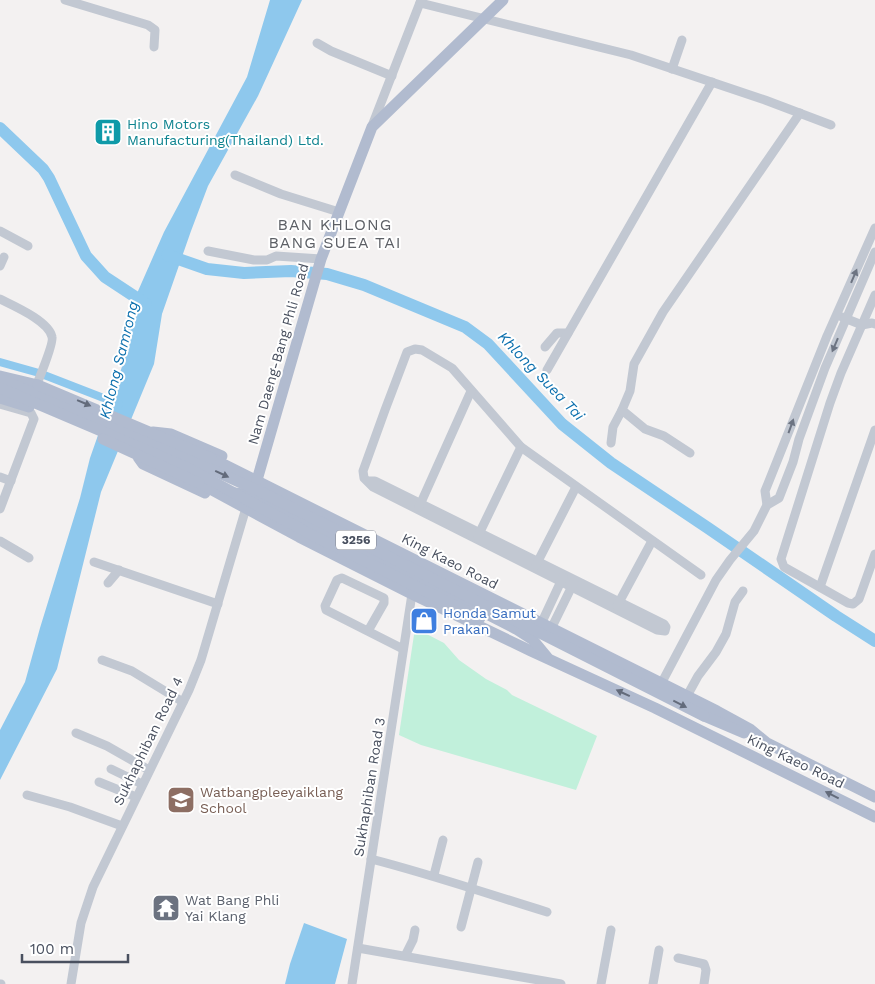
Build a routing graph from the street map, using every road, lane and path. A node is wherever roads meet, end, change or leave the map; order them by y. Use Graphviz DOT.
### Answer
graph roads {
  1 [pos="65,0"];
  2 [pos="503,0"];
  3 [pos="421,2"];
  4 [pos="483,20"];
  5 [pos="682,40"];
  6 [pos="317,43"];
  7 [pos="154,47"];
  8 [pos="672,69"];
  9 [pos="392,76"];
  10 [pos="712,82"];
  11 [pos="800,113"];
  12 [pos="372,126"];
  13 [pos="831,126"];
  14 [pos="234,175"];
  15 [pos="339,212"];
  16 [pos="875,228"];
  17 [pos="0,231"];
  18 [pos="28,246"];
  19 [pos="208,251"];
  20 [pos="875,252"];
  21 [pos="4,257"];
  22 [pos="320,263"];
  23 [pos="0,266"];
  24 [pos="875,294"];
  25 [pos="0,299"];
  26 [pos="846,305"];
  27 [pos="837,314"];
  28 [pos="867,314"];
  29 [pos="846,319"];
  30 [pos="873,323"];
  31 [pos="862,325"];
  32 [pos="568,333"];
  33 [pos="545,347"];
  34 [pos="547,370"];
  35 [pos="0,377"];
  36 [pos="39,378"];
  37 [pos="0,388"];
  38 [pos="471,391"];
  39 [pos="0,398"];
  40 [pos="0,404"];
  41 [pos="622,410"];
  42 [pos="875,430"];
  43 [pos="611,443"];
  44 [pos="522,447"];
  45 [pos="783,448"];
  46 [pos="690,453"];
  47 [pos="795,454"];
  48 [pos="244,474"];
  49 [pos="0,477"];
  50 [pos="256,480"];
  51 [pos="11,481"];
  52 [pos="576,487"];
  53 [pos="211,488"];
  54 [pos="254,495"];
  55 [pos="236,502"];
  56 [pos="767,505"];
  57 [pos="420,507"];
  58 [pos="246,508"];
  59 [pos="0,509"];
  60 [pos="479,535"];
  61 [pos="0,541"];
  62 [pos="652,541"];
  63 [pos="875,554"];
  64 [pos="29,558"];
  65 [pos="94,562"];
  66 [pos="536,564"];
  67 [pos="119,570"];
  68 [pos="701,574"];
  69 [pos="563,578"];
  70 [pos="108,583"];
  71 [pos="574,583"];
  72 [pos="820,587"];
  73 [pos="743,591"];
  74 [pos="412,594"];
  75 [pos="555,595"];
  76 [pos="564,600"];
  77 [pos="218,604"];
  78 [pos="617,605"];
  79 [pos="546,626"];
  80 [pos="368,632"];
  81 [pos="538,647"];
  82 [pos="404,649"];
  83 [pos="549,659"];
  84 [pos="102,660"];
  85 [pos="662,684"];
  86 [pos="687,696"];
  87 [pos="182,702"];
  88 [pos="76,733"];
  89 [pos="761,739"];
  90 [pos="111,769"];
  91 [pos="149,770"];
  92 [pos="99,782"];
  93 [pos="142,784"];
  94 [pos="28,795"];
  95 [pos="136,797"];
  96 [pos="875,797"];
  97 [pos="875,817"];
  98 [pos="122,826"];
  99 [pos="443,840"];
  100 [pos="371,858"];
  101 [pos="478,862"];
  102 [pos="434,875"];
  103 [pos="471,889"];
  104 [pos="546,912"];
  105 [pos="461,927"];
  106 [pos="415,930"];
  107 [pos="611,930"];
  108 [pos="358,948"];
  109 [pos="659,950"];
  110 [pos="405,956"];
  111 [pos="678,958"];
  112 [pos="71,984"];
  113 [pos="352,984"];
  114 [pos="561,984"];
  115 [pos="601,984"];
  116 [pos="653,984"];
  117 [pos="704,984"];
  1 -- 7 [label="street"];
  2 -- 4 [label="main road, Nam Daeng-Bang Phli Road"];
  3 -- 4 [label="street"];
  3 -- 9 [label="street"];
  4 -- 8 [label="street"];
  4 -- 12 [label="main road, Nam Daeng-Bang Phli Road"];
  5 -- 8 [label="street"];
  6 -- 9 [label="street"];
  8 -- 10 [label="street"];
  9 -- 12 [label="street"];
  10 -- 11 [label="street"];
  10 -- 32 [label="street"];
  11 -- 13 [label="street"];
  11 -- 41 [label="street"];
  12 -- 15 [label="main road, Nam Daeng-Bang Phli Road"];
  14 -- 15 [label="street"];
  15 -- 22 [label="main road, Nam Daeng-Bang Phli Road"];
  26 -- 16 [label="street, one-way"];
  17 -- 18 [label="street"];
  19 -- 22 [label="street"];
  20 -- 26 [label="street"];
  21 -- 23 [label="street"];
  22 -- 50 [label="main road, Nam Daeng-Bang Phli Road"];
  24 -- 28 [label="street"];
  25 -- 36 [label="street"];
  26 -- 27 [label="street"];
  26 -- 28 [label="street"];
  26 -- 29 [label="street"];
  27 -- 29 [label="street"];
  45 -- 27 [label="street, one-way"];
  28 -- 30 [label="street"];
  28 -- 31 [label="street"];
  29 -- 31 [label="street"];
  29 -- 47 [label="street, one-way"];
  30 -- 31 [label="street"];
  31 -- 72 [label="street"];
  32 -- 33 [label="street"];
  32 -- 34 [label="street"];
  35 -- 36 [label="main road, King Kaeo Road / 3256"];
  35 -- 89 [label="main road, 3256, one-way, bridge"];
  36 -- 48 [label="main road, King Kaeo Road / 3256, one-way, bridge"];
  37 -- 81 [label="main road, 3256, bridge"];
  38 -- 44 [label="street"];
  38 -- 57 [label="street"];
  38 -- 57 [label="street"];
  39 -- 53 [label="main road, King Kaeo Road / 3256, bridge"];
  40 -- 51 [label="street"];
  41 -- 43 [label="street"];
  41 -- 46 [label="street"];
  42 -- 72 [label="street"];
  44 -- 52 [label="street"];
  44 -- 60 [label="street"];
  45 -- 47 [label="street"];
  45 -- 56 [label="street"];
  47 -- 56 [label="street"];
  48 -- 50 [label="main road, King Kaeo Road / 3256"];
  48 -- 55 [label="main road"];
  49 -- 51 [label="street"];
  50 -- 54 [label="street"];
  50 -- 79 [label="main road, King Kaeo Road / 3256"];
  51 -- 59 [label="street"];
  52 -- 62 [label="street"];
  52 -- 66 [label="street"];
  53 -- 54 [label="main road"];
  53 -- 55 [label="main road, King Kaeo Road / 3256"];
  54 -- 81 [label="main road, 3256"];
  55 -- 58 [label="main road, King Kaeo Road / 3256"];
  56 -- 85 [label="street"];
  57 -- 60 [label="street"];
  58 -- 74 [label="main road, King Kaeo Road / 3256"];
  58 -- 77 [label="street, Sukhaphiban Road 4"];
  60 -- 66 [label="street"];
  61 -- 64 [label="street"];
  62 -- 68 [label="street"];
  62 -- 78 [label="street"];
  63 -- 72 [label="street"];
  65 -- 67 [label="street"];
  66 -- 69 [label="street"];
  67 -- 70 [label="street"];
  67 -- 77 [label="street"];
  69 -- 71 [label="street"];
  69 -- 75 [label="street"];
  71 -- 76 [label="street"];
  71 -- 78 [label="street"];
  73 -- 86 [label="street"];
  74 -- 82 [label="street, Sukhaphiban Road 3"];
  74 -- 83 [label="main road, King Kaeo Road / 3256"];
  75 -- 76 [label="street"];
  75 -- 79 [label="street"];
  76 -- 79 [label="street"];
  77 -- 87 [label="street, Sukhaphiban Road 4"];
  78 -- 78 [label="street"];
  79 -- 85 [label="main road, King Kaeo Road / 3256"];
  80 -- 80 [label="street"];
  80 -- 82 [label="street"];
  81 -- 83 [label="main road, 3256"];
  82 -- 100 [label="street, Sukhaphiban Road 3"];
  97 -- 83 [label="main road, King Kaeo Road / 3256, one-way"];
  84 -- 87 [label="street"];
  85 -- 86 [label="main road, King Kaeo Road / 3256"];
  86 -- 89 [label="main road, King Kaeo Road / 3256"];
  87 -- 91 [label="street, Sukhaphiban Road 4"];
  88 -- 91 [label="street"];
  89 -- 96 [label="main road, King Kaeo Road / 3256"];
  90 -- 93 [label="street"];
  91 -- 93 [label="street, Sukhaphiban Road 4"];
  92 -- 95 [label="street"];
  93 -- 95 [label="street, Sukhaphiban Road 4"];
  94 -- 98 [label="street"];
  95 -- 98 [label="street, Sukhaphiban Road 4"];
  98 -- 112 [label="street, Sukhaphiban Road 4"];
  99 -- 102 [label="street"];
  100 -- 102 [label="street"];
  100 -- 108 [label="street, Sukhaphiban Road 3"];
  101 -- 103 [label="street"];
  102 -- 103 [label="street"];
  103 -- 104 [label="street"];
  103 -- 105 [label="street"];
  106 -- 110 [label="street"];
  107 -- 115 [label="street"];
  108 -- 110 [label="street"];
  108 -- 113 [label="street, Sukhaphiban Road 3"];
  109 -- 116 [label="street"];
  110 -- 114 [label="street"];
  111 -- 117 [label="street"];
}
